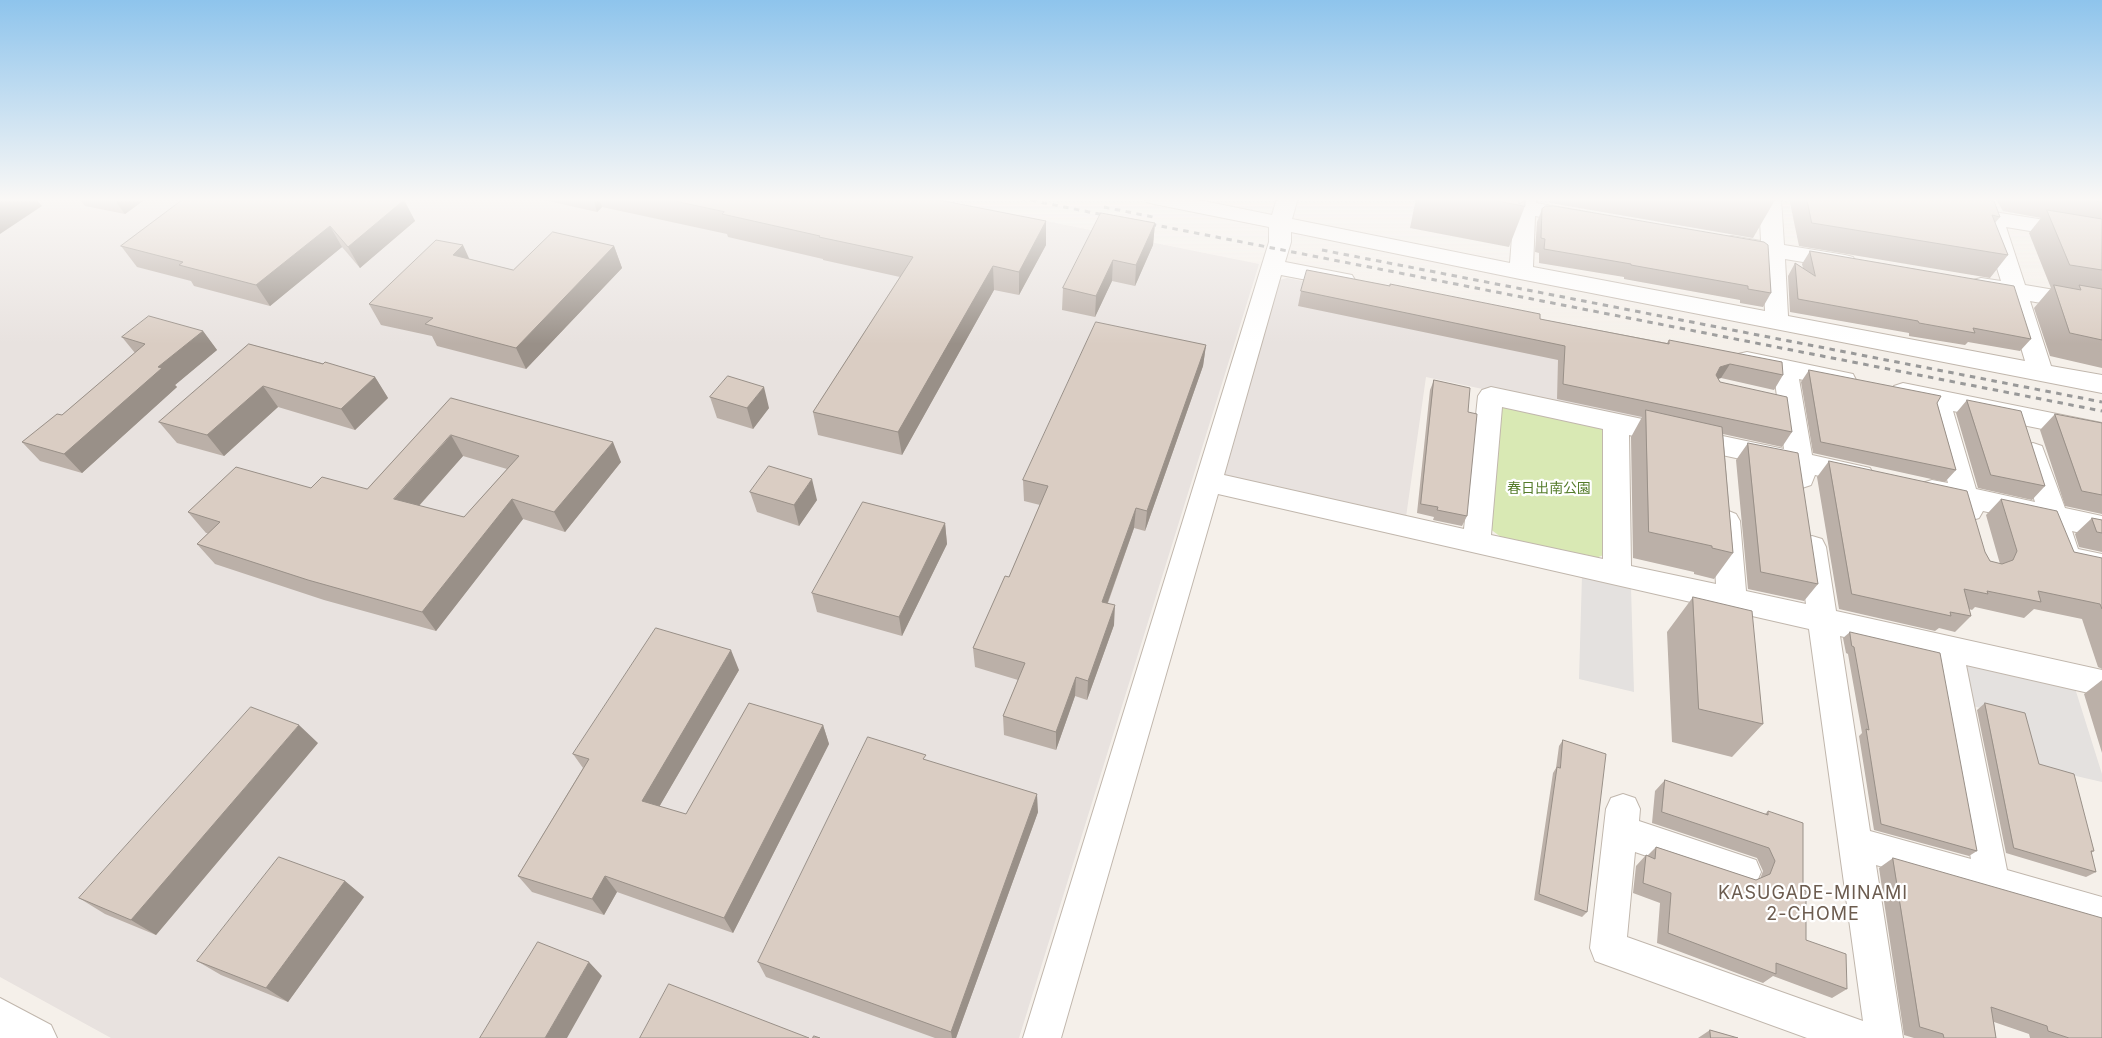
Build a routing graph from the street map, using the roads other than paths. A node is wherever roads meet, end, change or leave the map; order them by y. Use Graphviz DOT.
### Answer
graph roads {
  1 [pos="1279,246"];
  2 [pos="1391,246"];
  3 [pos="1523,246"];
  4 [pos="1753,246"];
  5 [pos="1773,246"];
  6 [pos="2002,246"];
  7 [pos="1773,250"];
  8 [pos="1861,265"];
  9 [pos="1272,266"];
  10 [pos="1521,272"];
  11 [pos="1958,282"];
  12 [pos="1363,284"];
  13 [pos="2016,292"];
  14 [pos="2102,306"];
  15 [pos="1777,321"];
  16 [pos="1726,356"];
  17 [pos="1785,368"];
  18 [pos="2041,372"];
  19 [pos="2102,384"];
  20 [pos="1764,398"];
  21 [pos="1790,404"];
  22 [pos="1942,414"];
  23 [pos="2020,415"];
  24 [pos="1616,423"];
  25 [pos="2102,432"];
  26 [pos="1720,445"];
  27 [pos="1799,462"];
  28 [pos="1208,482"];
  29 [pos="1965,498"];
  30 [pos="1805,499"];
  31 [pos="2054,516"];
  32 [pos="2102,526"];
  33 [pos="1809,527"];
  34 [pos="1975,532"];
  35 [pos="1476,542"];
  36 [pos="2102,565"];
  37 [pos="1617,574"];
  38 [pos="1732,600"];
  39 [pos="1824,620"];
  40 [pos="1947,648"];
  41 [pos="2102,683"];
  42 [pos="1857,843"];
  43 [pos="1744,872"];
  44 [pos="1992,881"];
  45 [pos="2102,914"];
  46 [pos="0,1017"];
  47 [pos="38,1038"];
  48 [pos="1042,1038"];
  49 [pos="1859,1038"];
  50 [pos="1884,1038"];
  1 -- 9 [label="street"];
  2 -- 10 [label="street"];
  3 -- 10 [label="street"];
  4 -- 7 [label="street"];
  5 -- 7 [label="street"];
  6 -- 13 [label="street"];
  7 -- 8 [label="street"];
  7 -- 15 [label="street"];
  9 -- 12 [label="street"];
  9 -- 28 [label="street"];
  10 -- 15 [label="street"];
  11 -- 13 [label="street"];
  13 -- 14 [label="street"];
  13 -- 18 [label="street"];
  15 -- 18 [label="street"];
  16 -- 17 [label="street"];
  17 -- 21 [label="street"];
  17 -- 23 [label="street"];
  18 -- 19 [label="street"];
  20 -- 21 [label="street"];
  21 -- 27 [label="street"];
  22 -- 29 [label="street"];
  23 -- 25 [label="street"];
  23 -- 31 [label="street"];
  24 -- 26 [label="street"];
  24 -- 35 [label="street"];
  24 -- 37 [label="street"];
  26 -- 27 [label="street"];
  26 -- 38 [label="street"];
  27 -- 29 [label="street"];
  27 -- 30 [label="street"];
  28 -- 35 [label="street"];
  28 -- 48 [label="street"];
  29 -- 31 [label="street"];
  29 -- 34 [label="street"];
  31 -- 32 [label="street"];
  31 -- 36 [label="street"];
  33 -- 39 [label="street"];
  35 -- 37 [label="street"];
  37 -- 38 [label="street"];
  38 -- 39 [label="street"];
  39 -- 40 [label="street"];
  39 -- 42 [label="street"];
  40 -- 41 [label="street"];
  40 -- 44 [label="street"];
  42 -- 44 [label="street"];
  42 -- 50 [label="street"];
  43 -- 49 [label="street"];
  44 -- 45 [label="street"];
  46 -- 47 [label="street"];
}
